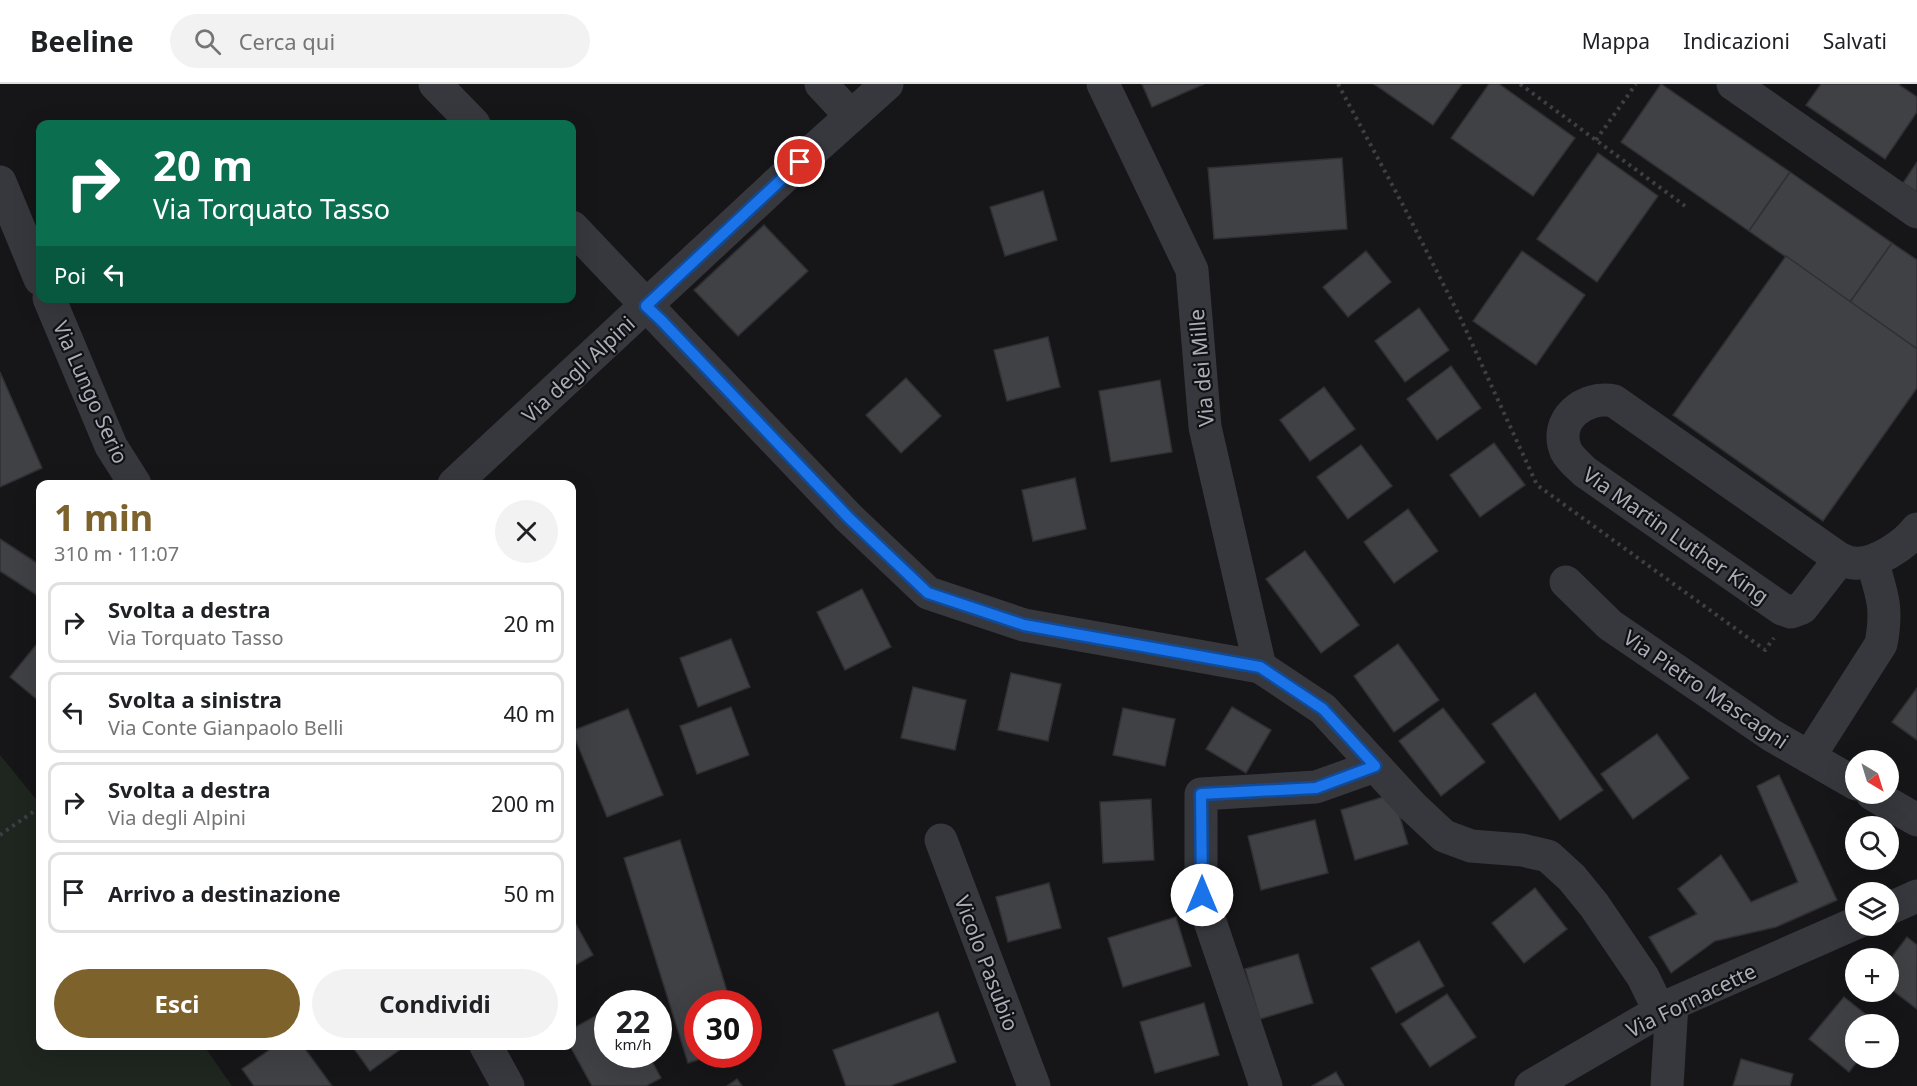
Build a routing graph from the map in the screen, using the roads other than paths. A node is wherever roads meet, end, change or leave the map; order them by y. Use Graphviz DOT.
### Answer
graph roads {
  1 [pos="435,84"];
  2 [pos="821,84"];
  3 [pos="887,84"];
  4 [pos="1103,84"];
  5 [pos="1733,84"];
  6 [pos="851,116"];
  7 [pos="470,120"];
  8 [pos="1,190"];
  9 [pos="1917,212"];
  10 [pos="576,231"];
  11 [pos="36,270"];
  12 [pos="51,303"];
  13 [pos="646,306"];
  14 [pos="132,480"];
  15 [pos="458,480"];
  16 [pos="1917,529"];
  17 [pos="1840,558"];
  18 [pos="1872,561"];
  19 [pos="1566,582"];
  20 [pos="1260,667"];
  21 [pos="1809,757"];
  22 [pos="1375,766"];
  23 [pos="1845,778"];
  24 [pos="1889,804"];
  25 [pos="1917,820"];
  26 [pos="941,840"];
  27 [pos="1917,896"];
  28 [pos="1899,904"];
  29 [pos="1845,928"];
  30 [pos="1666,1008"];
  31 [pos="488,1050"];
  32 [pos="508,1086"];
  33 [pos="1034,1086"];
  34 [pos="1266,1086"];
  35 [pos="1531,1086"];
  36 [pos="1668,1086"];
  1 -- 7 [label="street"];
  2 -- 6 [label="street"];
  3 -- 6 [label="street, Via degli Alpini"];
  4 -- 20 [label="street, Via dei Mille"];
  5 -- 9 [label="street"];
  6 -- 13 [label="street, Via degli Alpini"];
  8 -- 11 [label="street"];
  10 -- 13 [label="street"];
  12 -- 14 [label="street, Via Lungo Serio"];
  13 -- 15 [label="street, Via degli Alpini"];
  13 -- 20 [label="street"];
  16 -- 18 [label="street"];
  17 -- 17 [label="street, Via Martin Luther King"];
  17 -- 18 [label="street, Via Martin Luther King"];
  18 -- 21 [label="street"];
  19 -- 21 [label="street, Via Pietro Mascagni"];
  20 -- 22 [label="street"];
  21 -- 23 [label="street, Via Pietro Mascagni"];
  22 -- 30 [label="street"];
  22 -- 34 [label="street"];
  24 -- 25 [label="street"];
  26 -- 33 [label="street, Vicolo Pasubio"];
  27 -- 28 [label="street"];
  29 -- 30 [label="street, Via Fornacette"];
  30 -- 35 [label="street, Via Fornacette"];
  30 -- 36 [label="street"];
  31 -- 32 [label="street"];
}
